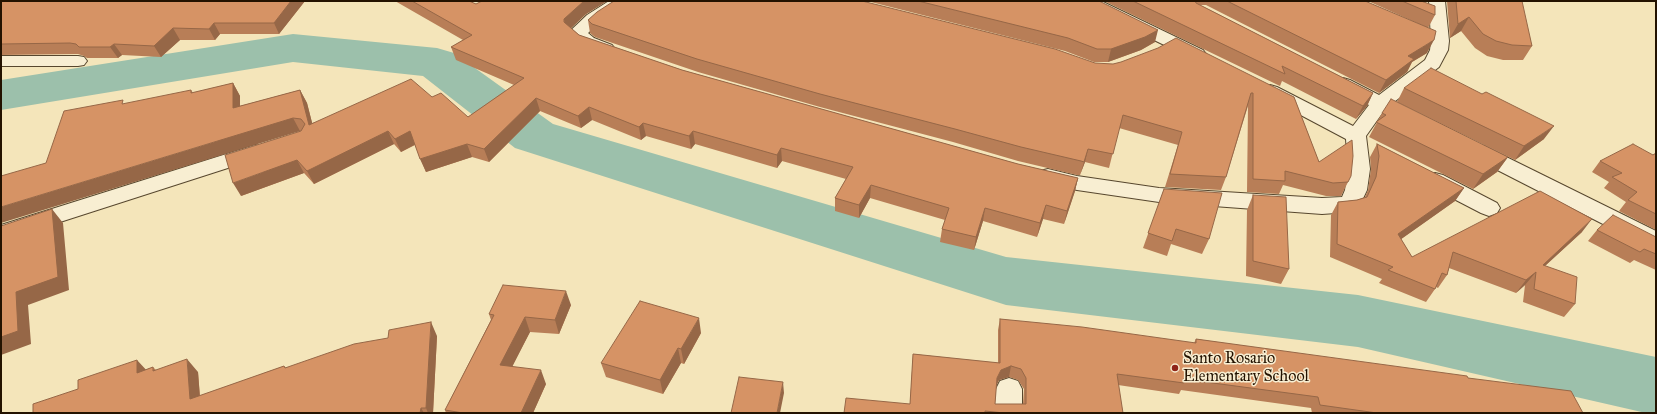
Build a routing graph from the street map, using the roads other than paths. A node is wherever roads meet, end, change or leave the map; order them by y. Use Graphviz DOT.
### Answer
graph roads {
  1 [pos="620,1"];
  2 [pos="1088,1"];
  3 [pos="1437,1"];
  4 [pos="1172,42"];
  5 [pos="1154,52"];
  6 [pos="626,56"];
  7 [pos="1,61"];
  8 [pos="78,61"];
  9 [pos="1213,62"];
  10 [pos="1324,74"];
  11 [pos="1254,83"];
  12 [pos="1380,103"];
  13 [pos="1408,117"];
  14 [pos="1356,139"];
  15 [pos="1458,142"];
  16 [pos="270,147"];
  17 [pos="1378,151"];
  18 [pos="1031,172"];
  19 [pos="1420,172"];
  20 [pos="1489,208"];
  21 [pos="1,233"];
  22 [pos="1656,242"];
  1 -- 6 [label="street"];
  2 -- 4 [label="street"];
  3 -- 12 [label="street"];
  4 -- 5 [label="street"];
  4 -- 9 [label="street"];
  7 -- 8 [label="street"];
  10 -- 12 [label="street"];
  11 -- 14 [label="street"];
  12 -- 13 [label="street"];
  12 -- 14 [label="street"];
  14 -- 17 [label="street"];
  14 -- 18 [label="street"];
  15 -- 22 [label="street"];
  16 -- 21 [label="street"];
  19 -- 20 [label="street"];
}
